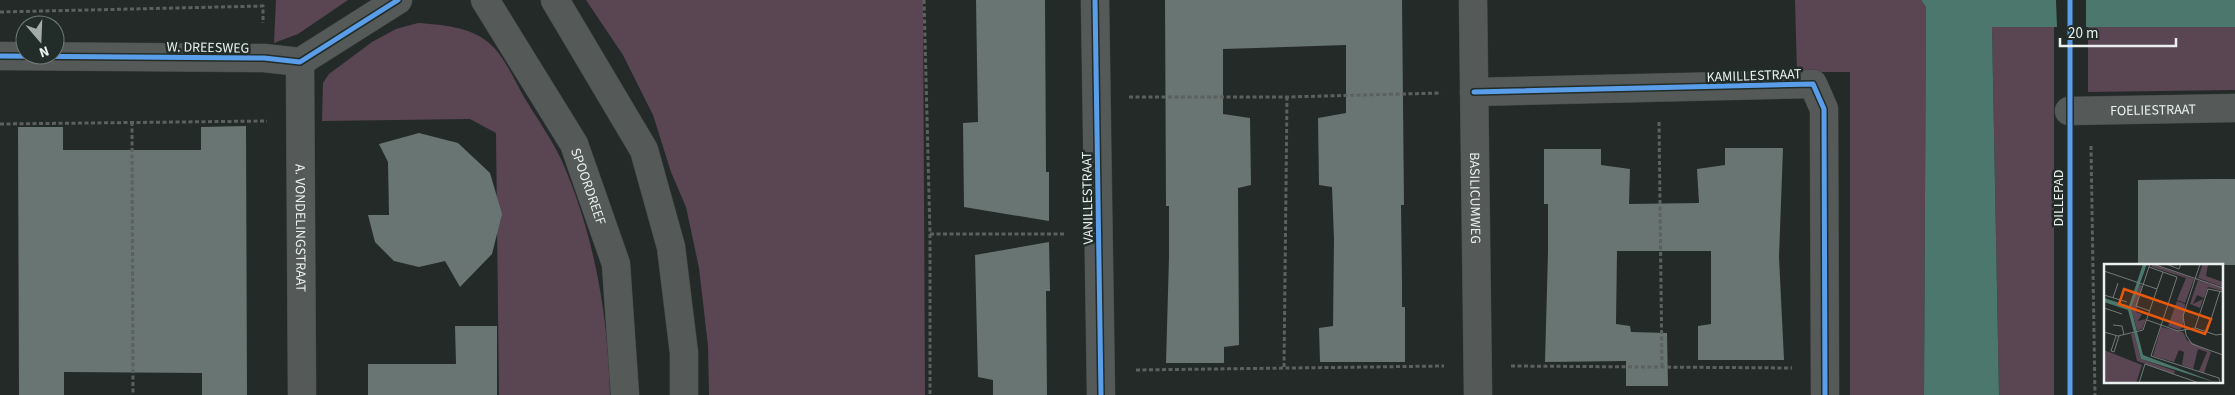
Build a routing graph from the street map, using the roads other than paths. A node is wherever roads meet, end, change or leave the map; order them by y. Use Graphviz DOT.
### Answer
graph roads {
  1 [pos="398,0"];
  2 [pos="485,0"];
  3 [pos="555,0"];
  4 [pos="1095,0"];
  5 [pos="1472,0"];
  6 [pos="0,56"];
  7 [pos="300,62"];
  8 [pos="1474,92"];
  9 [pos="2235,108"];
  10 [pos="2080,111"];
  11 [pos="302,395"];
  12 [pos="625,395"];
  13 [pos="684,395"];
  14 [pos="1101,395"];
  15 [pos="1478,395"];
  16 [pos="1825,395"];
  1 -- 7 [label="street"];
  2 -- 12 [label="street, SPOORDREEF"];
  3 -- 13 [label="street"];
  4 -- 14 [label="street, VANILLESTRAAT"];
  5 -- 8 [label="street, BASILICUMWEG"];
  6 -- 7 [label="street, W. DREESWEG"];
  7 -- 11 [label="street, A. VONDELINGSTRAAT"];
  8 -- 15 [label="street, BASILICUMWEG"];
  8 -- 16 [label="street, KAMILLESTRAAT"];
  9 -- 10 [label="street, FOELIESTRAAT"];
}
